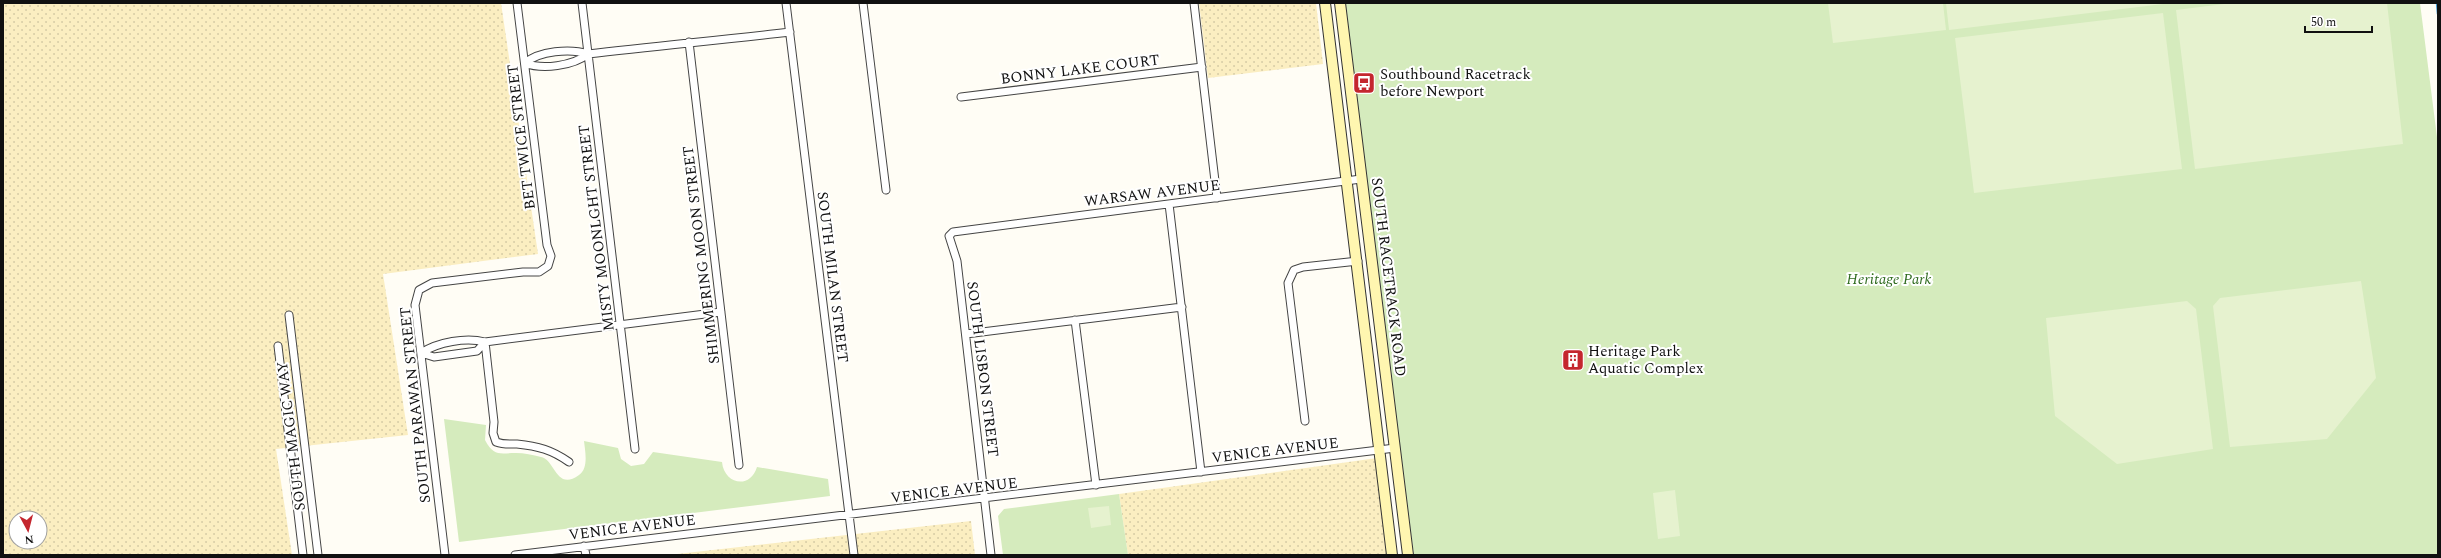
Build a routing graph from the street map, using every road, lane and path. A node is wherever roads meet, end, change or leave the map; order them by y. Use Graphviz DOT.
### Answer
graph roads {
  1 [pos="517,3"];
  2 [pos="582,3"];
  3 [pos="786,3"];
  4 [pos="863,3"];
  5 [pos="1194,3"];
  6 [pos="1325,3"];
  7 [pos="1340,3"];
  8 [pos="790,32"];
  9 [pos="688,42"];
  10 [pos="588,54"];
  11 [pos="525,63"];
  12 [pos="1202,67"];
  13 [pos="961,97"];
  14 [pos="1361,180"];
  15 [pos="1348,181"];
  16 [pos="886,190"];
  17 [pos="1217,198"];
  18 [pos="1169,204"];
  19 [pos="949,236"];
  20 [pos="1358,261"];
  21 [pos="548,266"];
  22 [pos="1182,306"];
  23 [pos="721,312"];
  24 [pos="289,315"];
  25 [pos="1075,320"];
  26 [pos="620,324"];
  27 [pos="966,334"];
  28 [pos="485,342"];
  29 [pos="278,346"];
  30 [pos="421,353"];
  31 [pos="1306,421"];
  32 [pos="1395,448"];
  33 [pos="635,449"];
  34 [pos="1379,450"];
  35 [pos="569,462"];
  36 [pos="739,465"];
  37 [pos="1202,472"];
  38 [pos="1096,485"];
  39 [pos="986,499"];
  40 [pos="849,515"];
  41 [pos="584,546"];
  42 [pos="303,555"];
  43 [pos="318,555"];
  44 [pos="445,555"];
  45 [pos="515,555"];
  46 [pos="586,555"];
  47 [pos="854,555"];
  48 [pos="991,555"];
  49 [pos="1392,555"];
  50 [pos="1408,555"];
  1 -- 11 [label="street, BET TWICE STREET"];
  2 -- 10 [label="street, MISTY MOONLGHT STREET"];
  3 -- 8 [label="street, SOUTH MILAN STREET"];
  4 -- 16 [label="street"];
  5 -- 12 [label="street"];
  6 -- 15 [label="main road, SOUTH RACETRACK ROAD"];
  7 -- 14 [label="main road, SOUTH RACETRACK ROAD"];
  8 -- 9 [label="street"];
  8 -- 40 [label="street, SOUTH MILAN STREET"];
  9 -- 10 [label="street"];
  9 -- 23 [label="street, SHIMMERING MOON STREET"];
  10 -- 11 [label="street"];
  10 -- 11 [label="street"];
  10 -- 26 [label="street, MISTY MOONLGHT STREET"];
  11 -- 21 [label="street, BET TWICE STREET"];
  12 -- 13 [label="street, BONNY LAKE COURT"];
  12 -- 17 [label="street"];
  14 -- 15 [label="street, WARSAW AVENUE"];
  14 -- 32 [label="main road, SOUTH RACETRACK ROAD"];
  15 -- 17 [label="street, WARSAW AVENUE"];
  15 -- 20 [label="main road, SOUTH RACETRACK ROAD"];
  17 -- 18 [label="street, WARSAW AVENUE"];
  18 -- 19 [label="street, WARSAW AVENUE"];
  18 -- 22 [label="street"];
  19 -- 27 [label="street, SOUTH LISBON STREET"];
  20 -- 31 [label="street"];
  20 -- 34 [label="main road, SOUTH RACETRACK ROAD"];
  21 -- 30 [label="street, SOUTH PARAWAN STREET"];
  22 -- 25 [label="street"];
  22 -- 37 [label="street"];
  23 -- 26 [label="street"];
  23 -- 36 [label="street, SHIMMERING MOON STREET"];
  24 -- 43 [label="street, SOUTH MAGIC WAY"];
  25 -- 27 [label="street"];
  25 -- 38 [label="street"];
  26 -- 28 [label="street"];
  26 -- 33 [label="street, MISTY MOONLGHT STREET"];
  27 -- 39 [label="street, SOUTH LISBON STREET"];
  28 -- 30 [label="street"];
  28 -- 30 [label="street"];
  28 -- 35 [label="street"];
  29 -- 42 [label="street, SOUTH MAGIC WAY"];
  30 -- 44 [label="street, SOUTH PARAWAN STREET"];
  32 -- 34 [label="street, VENICE AVENUE"];
  32 -- 50 [label="main road, SOUTH RACETRACK ROAD"];
  34 -- 37 [label="street, VENICE AVENUE"];
  34 -- 49 [label="main road, SOUTH RACETRACK ROAD"];
  37 -- 38 [label="street, VENICE AVENUE"];
  38 -- 39 [label="street, VENICE AVENUE"];
  39 -- 40 [label="street, VENICE AVENUE"];
  39 -- 48 [label="street, SOUTH LISBON STREET"];
  40 -- 41 [label="street, VENICE AVENUE"];
  40 -- 47 [label="street, SOUTH MILAN STREET"];
  41 -- 45 [label="street, VENICE AVENUE"];
  41 -- 46 [label="street"];
}
